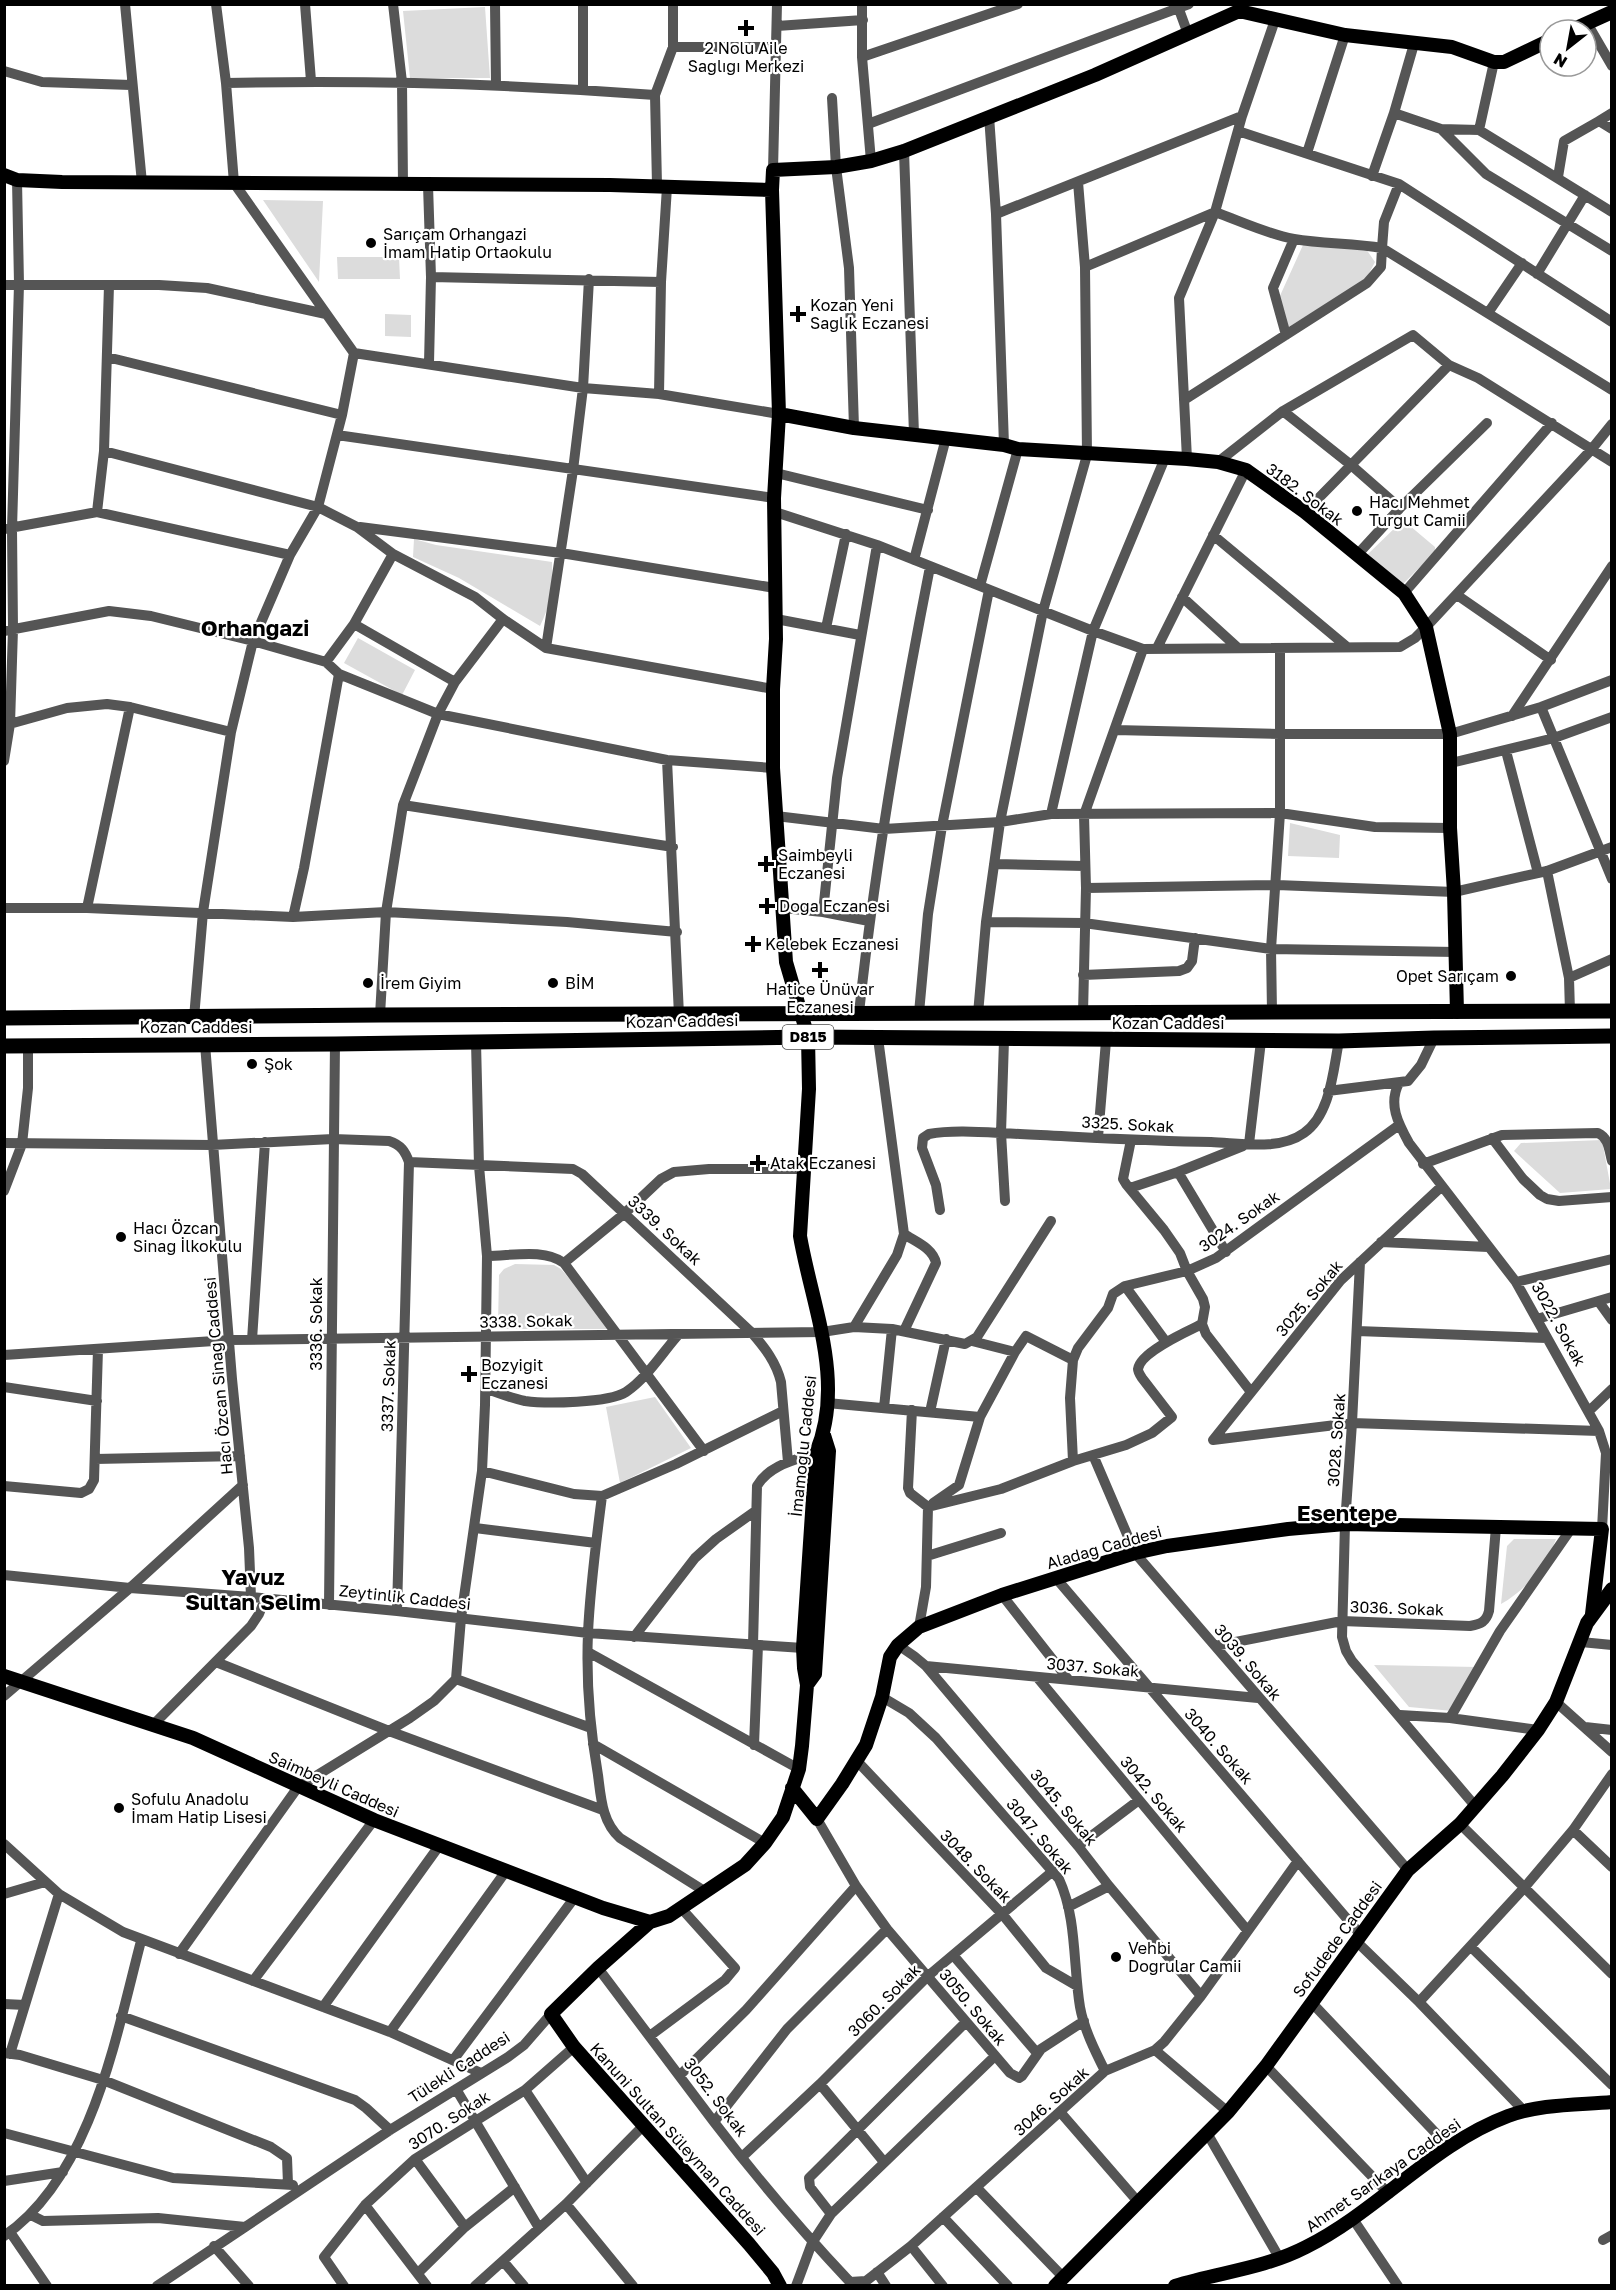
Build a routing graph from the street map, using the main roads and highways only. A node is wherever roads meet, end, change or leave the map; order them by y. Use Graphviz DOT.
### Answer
graph roads {
  1 [pos="1236,8"];
  2 [pos="1611,12"];
  3 [pos="1597,18"];
  4 [pos="1538,46"];
  5 [pos="11,177"];
  6 [pos="772,190"];
  7 [pos="779,414"];
  8 [pos="1611,1011"];
  9 [pos="1457,1012"];
  10 [pos="800,1013"];
  11 [pos="4,1018"];
  12 [pos="1611,1036"];
  13 [pos="808,1037"];
  14 [pos="4,1046"];
  15 [pos="824,1435"];
  16 [pos="1602,1529"];
  17 [pos="1611,1589"];
  18 [pos="1592,1614"];
  19 [pos="4,1676"];
  20 [pos="807,1685"];
  21 [pos="792,1788"];
  22 [pos="650,1922"];
  23 [pos="551,2014"];
  24 [pos="1611,2102"];
  25 [pos="1059,2281"];
  26 [pos="1191,2283"];
  27 [pos="780,2286"];
  28 [pos="1175,2286"];
  1 -- 4 [label="main road"];
  1 -- 6 [label="main road, İmamoğlu Caddesi"];
  2 -- 3 [label="main road"];
  5 -- 6 [label="main road"];
  6 -- 7 [label="main road, İmamoğlu Caddesi"];
  7 -- 9 [label="main road, 3182. Sokak"];
  7 -- 10 [label="main road, İmamoğlu Caddesi"];
  8 -- 9 [label="highway, Kozan Caddesi / D815"];
  9 -- 10 [label="highway, Kozan Caddesi / D815"];
  10 -- 11 [label="highway, Kozan Caddesi / D815"];
  10 -- 13 [label="main road, İmamoğlu Caddesi"];
  12 -- 13 [label="highway, Kozan Caddesi / D815"];
  13 -- 14 [label="highway, Kozan Caddesi / D815"];
  13 -- 15 [label="main road, İmamoğlu Caddesi"];
  15 -- 20 [label="main road, İmamoğlu Caddesi"];
  15 -- 20 [label="main road"];
  16 -- 18 [label="main road, 3022. Sokak"];
  16 -- 21 [label="main road, Aladağ Caddesi"];
  17 -- 18 [label="main road, Sofudede Caddesi"];
  18 -- 25 [label="main road, Sofudede Caddesi"];
  19 -- 22 [label="main road, Saimbeyli Caddesi"];
  20 -- 21 [label="main road, İmamoğlu Caddesi"];
  21 -- 22 [label="main road, Tülekli Caddesi"];
  22 -- 23 [label="main road, Tülekli Caddesi"];
  23 -- 27 [label="main road, Kanuni Sultan Süleyman Caddesi"];
  24 -- 26 [label="main road, Ahmet Sarıkaya Caddesi"];
  26 -- 28 [label="main road, Ahmet Sarıkaya Caddesi"];
}
